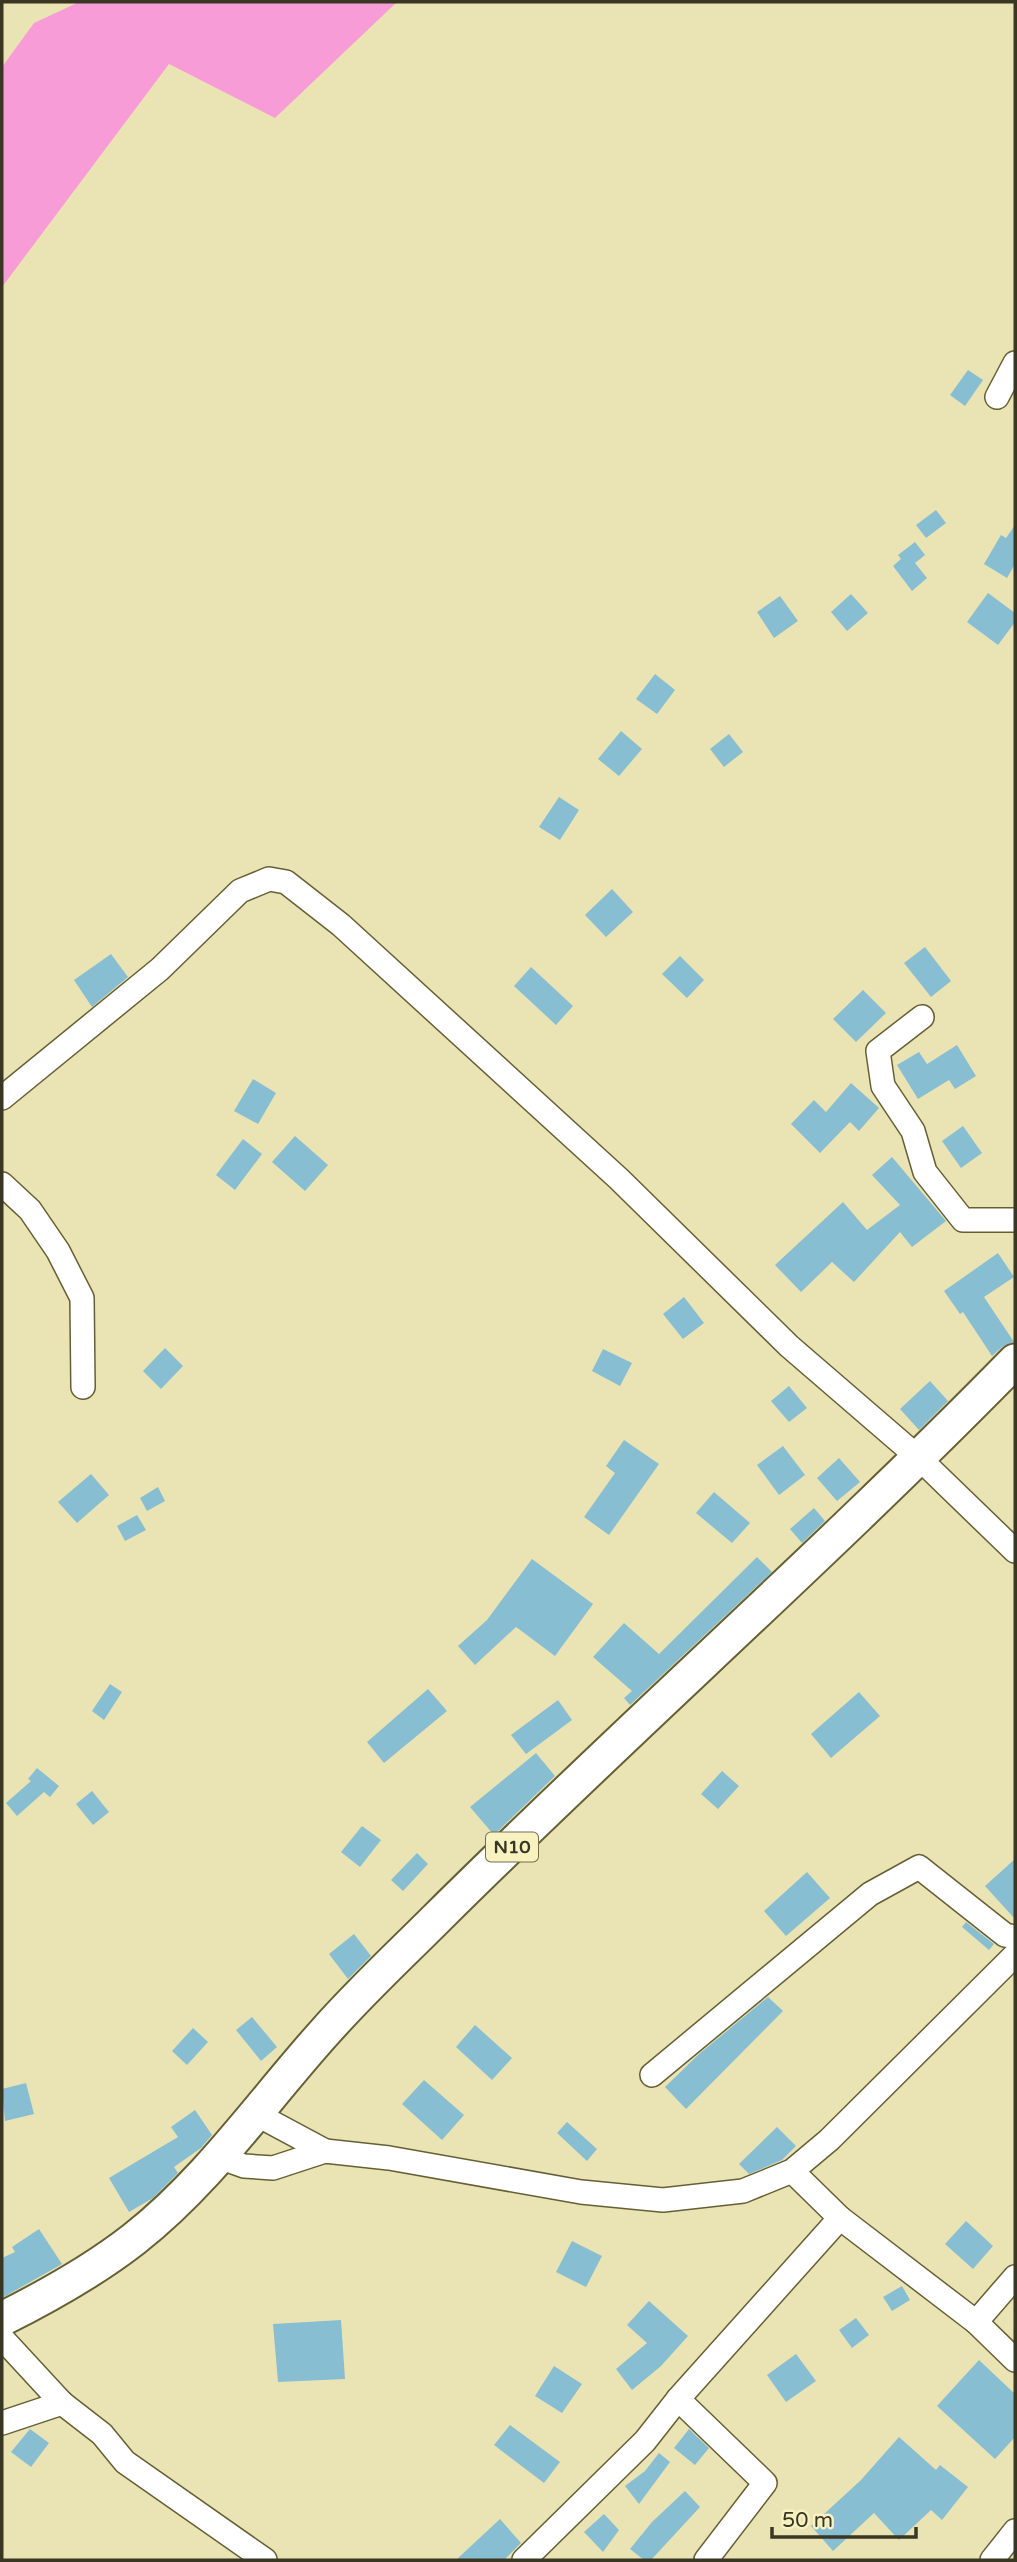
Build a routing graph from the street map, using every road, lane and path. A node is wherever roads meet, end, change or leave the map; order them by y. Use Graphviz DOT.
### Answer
graph roads {
  1 [pos="1015,363"];
  2 [pos="997,397"];
  3 [pos="922,1017"];
  4 [pos="2,1098"];
  5 [pos="2,1184"];
  6 [pos="1015,1220"];
  7 [pos="1015,1361"];
  8 [pos="83,1387"];
  9 [pos="920,1458"];
  10 [pos="1015,1551"];
  11 [pos="1015,1937"];
  12 [pos="1015,1955"];
  13 [pos="652,2075"];
  14 [pos="256,2114"];
  15 [pos="325,2151"];
  16 [pos="219,2157"];
  17 [pos="793,2171"];
  18 [pos="840,2218"];
  19 [pos="1015,2277"];
  20 [pos="2,2319"];
  21 [pos="976,2322"];
  22 [pos="2,2338"];
  23 [pos="1015,2360"];
  24 [pos="678,2399"];
  25 [pos="62,2403"];
  26 [pos="2,2423"];
  27 [pos="1015,2530"];
  28 [pos="265,2560"];
  29 [pos="524,2560"];
  30 [pos="706,2560"];
  31 [pos="992,2560"];
  1 -- 2 [label="street"];
  3 -- 6 [label="street"];
  4 -- 9 [label="street"];
  5 -- 8 [label="street"];
  7 -- 9 [label="highway, N10"];
  9 -- 10 [label="street"];
  9 -- 14 [label="highway, N10"];
  11 -- 13 [label="street"];
  12 -- 17 [label="street"];
  14 -- 15 [label="street"];
  14 -- 16 [label="highway, N10"];
  15 -- 16 [label="street"];
  15 -- 17 [label="street"];
  16 -- 20 [label="highway, N10"];
  17 -- 18 [label="street"];
  18 -- 21 [label="street"];
  18 -- 24 [label="street"];
  19 -- 21 [label="street"];
  21 -- 23 [label="street"];
  22 -- 25 [label="street"];
  24 -- 29 [label="street"];
  24 -- 30 [label="street"];
  25 -- 26 [label="street"];
  25 -- 28 [label="street"];
  27 -- 31 [label="street"];
}
